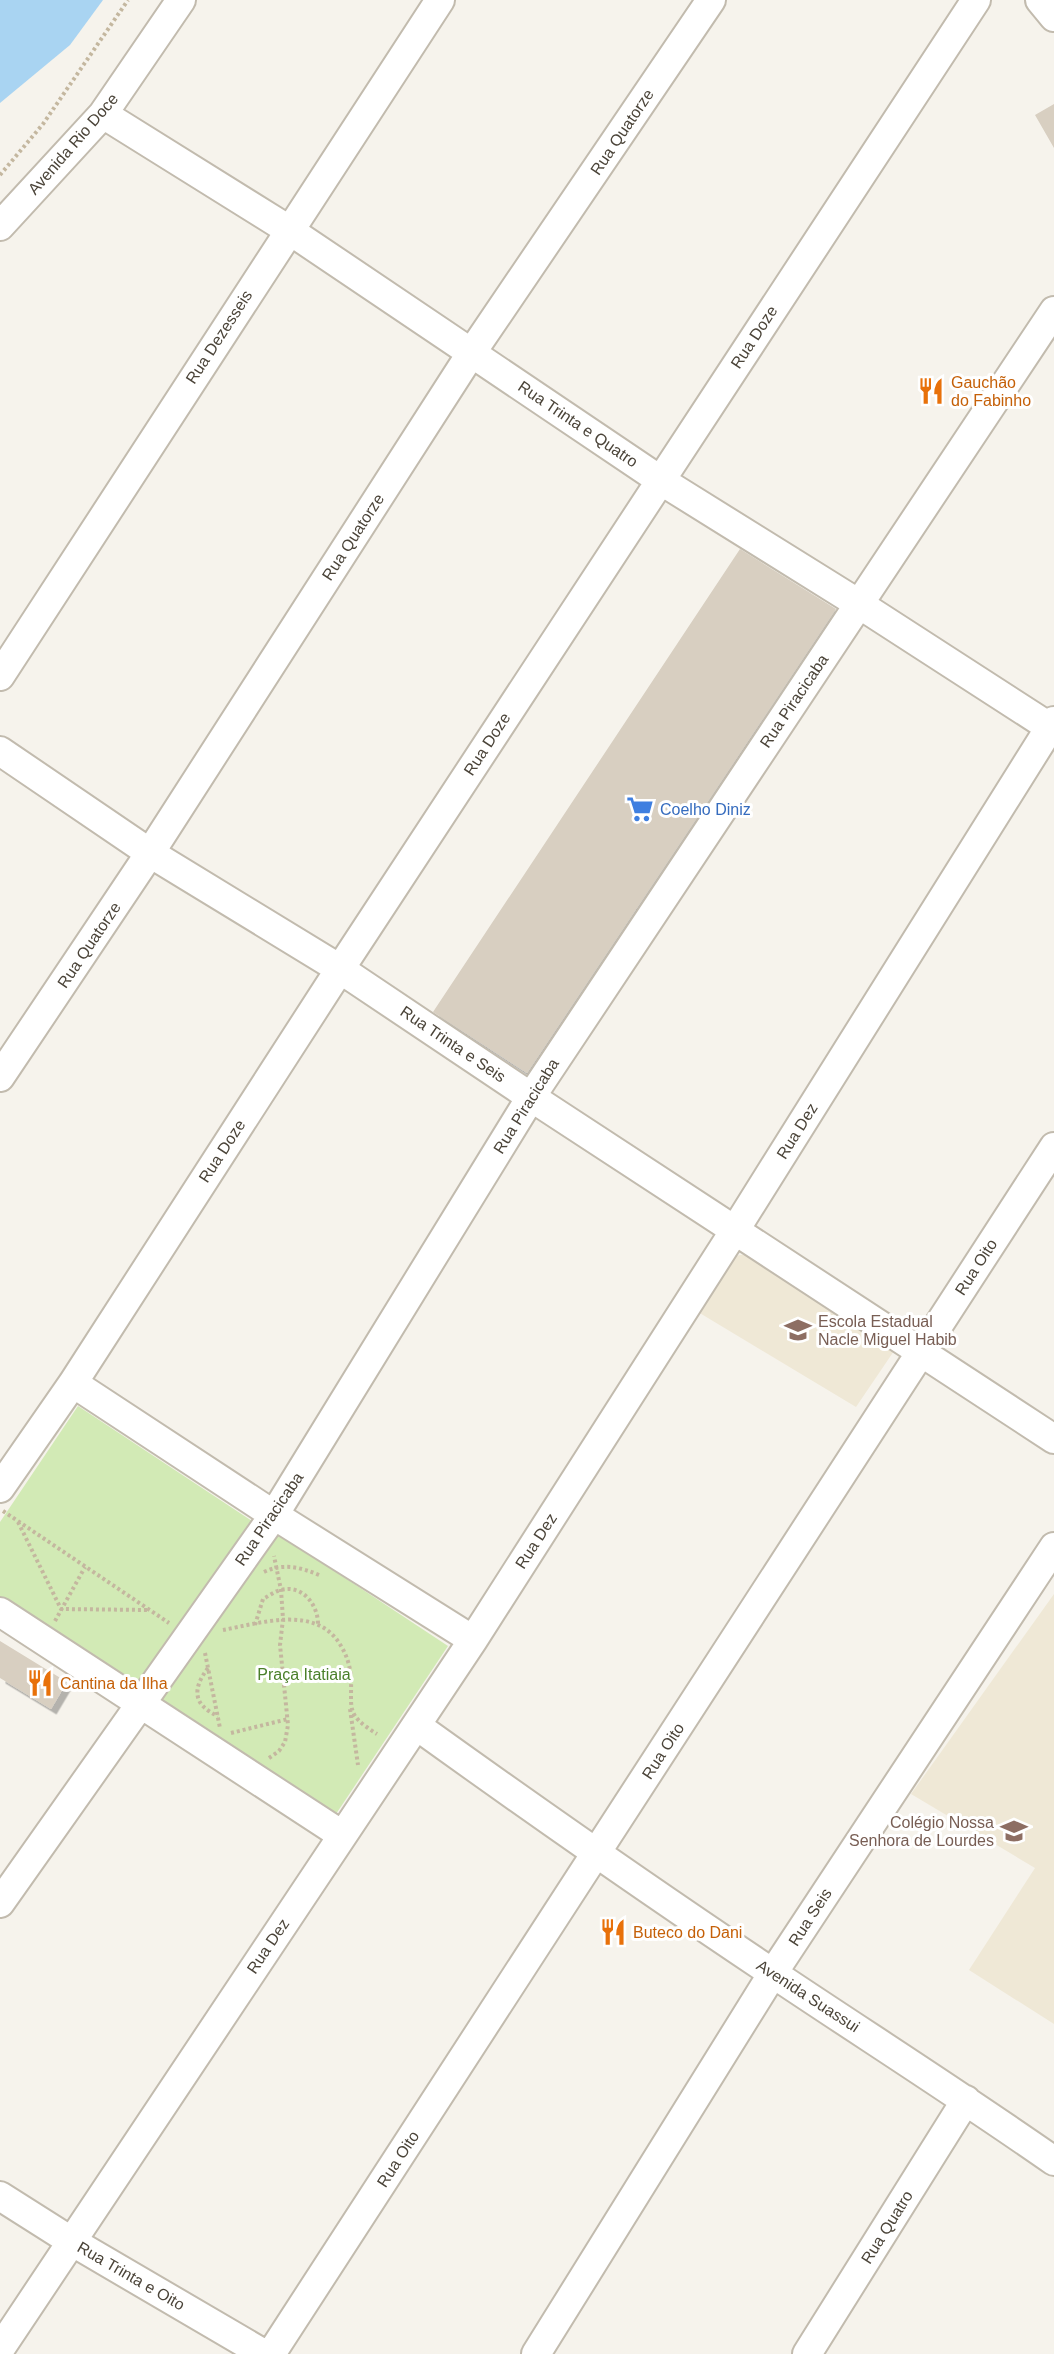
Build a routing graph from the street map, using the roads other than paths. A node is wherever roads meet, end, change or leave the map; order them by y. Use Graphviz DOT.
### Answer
graph roads {
  1 [pos="181,0"];
  2 [pos="440,0"];
  3 [pos="711,0"];
  4 [pos="976,0"];
  5 [pos="1040,0"];
  6 [pos="1054,17"];
  7 [pos="103,114"];
  8 [pos="0,226"];
  9 [pos="289,230"];
  10 [pos="1054,311"];
  11 [pos="472,352"];
  12 [pos="660,480"];
  13 [pos="859,604"];
  14 [pos="0,676"];
  15 [pos="1053,726"];
  16 [pos="0,751"];
  17 [pos="150,853"];
  18 [pos="340,969"];
  19 [pos="0,1077"];
  20 [pos="531,1097"];
  21 [pos="1054,1147"];
  22 [pos="735,1230"];
  23 [pos="921,1353"];
  24 [pos="74,1383"];
  25 [pos="1054,1439"];
  26 [pos="4,1473"];
  27 [pos="274,1515"];
  28 [pos="1054,1547"];
  29 [pos="0,1612"];
  30 [pos="473,1640"];
  31 [pos="141,1703"];
  32 [pos="417,1726"];
  33 [pos="342,1834"];
  34 [pos="597,1854"];
  35 [pos="0,1903"];
  36 [pos="772,1973"];
  37 [pos="966,2100"];
  38 [pos="1054,2161"];
  39 [pos="0,2196"];
  40 [pos="72,2241"];
  41 [pos="0,2349"];
  42 [pos="264,2354"];
  43 [pos="271,2354"];
  44 [pos="536,2354"];
  45 [pos="807,2354"];
  1 -- 7 [label="street, Avenida Rio Doce"];
  2 -- 9 [label="street, Rua Dezesseis"];
  3 -- 11 [label="street, Rua Quatorze"];
  4 -- 12 [label="street, Rua Doze"];
  5 -- 6 [label="street"];
  7 -- 8 [label="street, Avenida Rio Doce"];
  7 -- 9 [label="street, Rua Trinta e Quatro"];
  9 -- 11 [label="street, Rua Trinta e Quatro"];
  9 -- 14 [label="street, Rua Dezesseis"];
  10 -- 13 [label="street, Rua Piracicaba"];
  11 -- 12 [label="street, Rua Trinta e Quatro"];
  11 -- 17 [label="street, Rua Quatorze"];
  12 -- 13 [label="street, Rua Trinta e Quatro"];
  12 -- 18 [label="street, Rua Doze"];
  13 -- 15 [label="street, Rua Trinta e Quatro"];
  13 -- 20 [label="street, Rua Piracicaba"];
  15 -- 22 [label="street, Rua Dez"];
  16 -- 17 [label="street, Rua Trinta e Seis"];
  17 -- 18 [label="street, Rua Trinta e Seis"];
  17 -- 19 [label="street, Rua Quatorze"];
  18 -- 20 [label="street, Rua Trinta e Seis"];
  18 -- 24 [label="street, Rua Doze"];
  20 -- 22 [label="street, Rua Trinta e Seis"];
  20 -- 27 [label="street, Rua Piracicaba"];
  21 -- 23 [label="street, Rua Oito"];
  22 -- 23 [label="street, Rua Trinta e Seis"];
  22 -- 30 [label="street, Rua Dez"];
  23 -- 25 [label="street, Rua Trinta e Seis"];
  23 -- 34 [label="street, Rua Oito"];
  24 -- 26 [label="street, Rua Doze"];
  24 -- 27 [label="street"];
  27 -- 30 [label="street"];
  27 -- 31 [label="street, Rua Piracicaba"];
  28 -- 36 [label="street, Rua Seis"];
  29 -- 31 [label="street"];
  30 -- 32 [label="street, Rua Dez"];
  31 -- 33 [label="street"];
  31 -- 35 [label="street, Rua Piracicaba"];
  32 -- 33 [label="street, Rua Dez"];
  32 -- 34 [label="street, Avenida Suassui"];
  33 -- 40 [label="street, Rua Dez"];
  34 -- 36 [label="street, Avenida Suassui"];
  34 -- 43 [label="street, Rua Oito"];
  36 -- 37 [label="street, Avenida Suassui"];
  36 -- 44 [label="street, Rua Seis"];
  37 -- 38 [label="street, Avenida Suassui"];
  37 -- 45 [label="street, Rua Quatro"];
  39 -- 40 [label="street, Rua Trinta e Oito"];
  40 -- 41 [label="street, Rua Dez"];
  40 -- 42 [label="street, Rua Trinta e Oito"];
}
